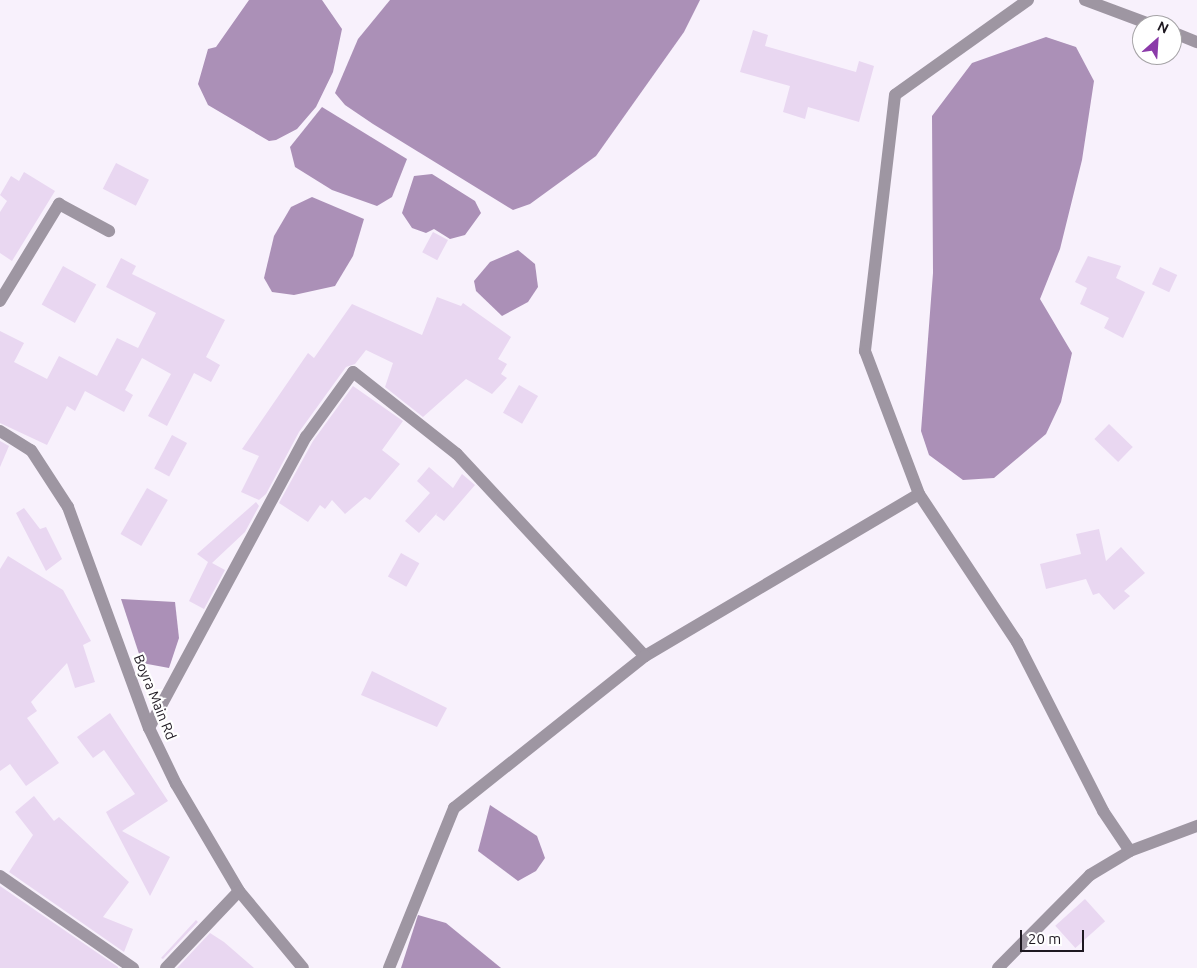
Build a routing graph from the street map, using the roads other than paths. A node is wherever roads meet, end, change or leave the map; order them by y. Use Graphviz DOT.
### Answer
graph roads {
  1 [pos="1028,0"];
  2 [pos="1085,0"];
  3 [pos="1132,18"];
  4 [pos="1182,36"];
  5 [pos="1197,42"];
  6 [pos="110,231"];
  7 [pos="0,301"];
  8 [pos="0,431"];
  9 [pos="919,494"];
  10 [pos="645,656"];
  11 [pos="149,728"];
  12 [pos="1197,826"];
  13 [pos="1130,851"];
  14 [pos="0,876"];
  15 [pos="239,891"];
  16 [pos="133,968"];
  17 [pos="166,968"];
  18 [pos="303,968"];
  19 [pos="389,968"];
  20 [pos="998,968"];
  1 -- 9 [label="street"];
  2 -- 3 [label="street"];
  4 -- 5 [label="street"];
  6 -- 7 [label="street"];
  8 -- 11 [label="street, Boyra Main Rd"];
  9 -- 10 [label="street"];
  9 -- 13 [label="street"];
  10 -- 11 [label="street"];
  10 -- 19 [label="street"];
  11 -- 15 [label="street, Boyra Main Rd"];
  12 -- 13 [label="street"];
  13 -- 20 [label="street"];
  14 -- 16 [label="street"];
  15 -- 17 [label="street"];
  15 -- 18 [label="street, Boyra Main Rd"];
}
